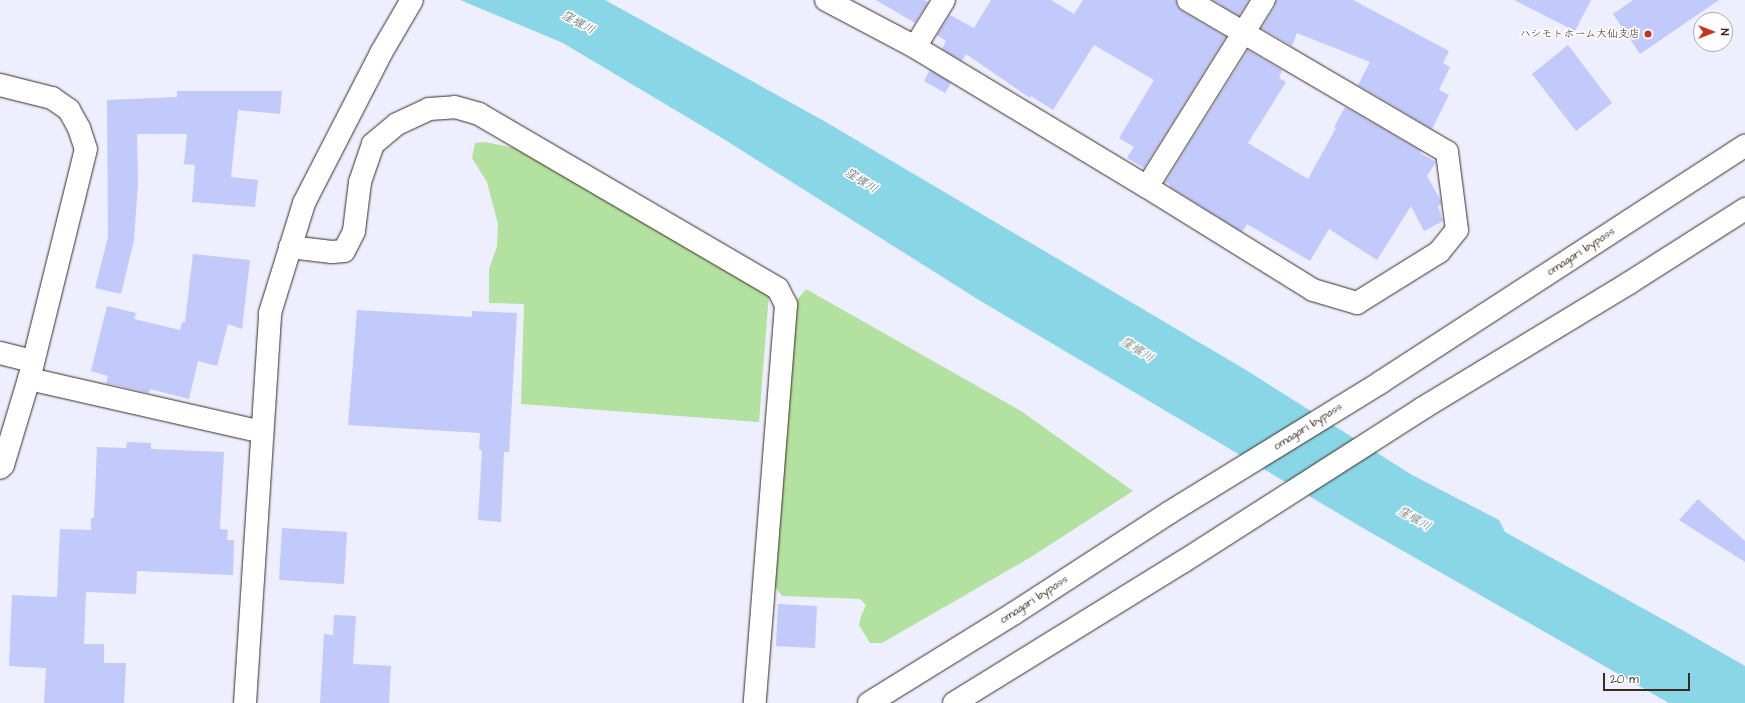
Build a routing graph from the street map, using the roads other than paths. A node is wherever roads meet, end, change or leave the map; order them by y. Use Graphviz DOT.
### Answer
graph roads {
  1 [pos="412,0"];
  2 [pos="826,0"];
  3 [pos="944,0"];
  4 [pos="1188,0"];
  5 [pos="1264,0"];
  6 [pos="1244,32"];
  7 [pos="915,47"];
  8 [pos="0,85"];
  9 [pos="1745,146"];
  10 [pos="1147,187"];
  11 [pos="1745,209"];
  12 [pos="290,248"];
  13 [pos="0,353"];
  14 [pos="31,370"];
  15 [pos="262,432"];
  16 [pos="1,470"];
  17 [pos="245,703"];
  18 [pos="755,703"];
  19 [pos="869,703"];
  20 [pos="954,703"];
  1 -- 12 [label="main road"];
  2 -- 7 [label="main road"];
  3 -- 7 [label="main road"];
  4 -- 6 [label="main road"];
  5 -- 6 [label="main road"];
  6 -- 10 [label="main road"];
  6 -- 10 [label="main road"];
  7 -- 10 [label="main road"];
  8 -- 14 [label="main road"];
  9 -- 19 [label="main road, omagari bypass"];
  11 -- 20 [label="main road"];
  12 -- 15 [label="main road"];
  12 -- 18 [label="main road"];
  13 -- 14 [label="main road"];
  14 -- 15 [label="main road"];
  14 -- 16 [label="main road"];
  15 -- 17 [label="main road"];
}
